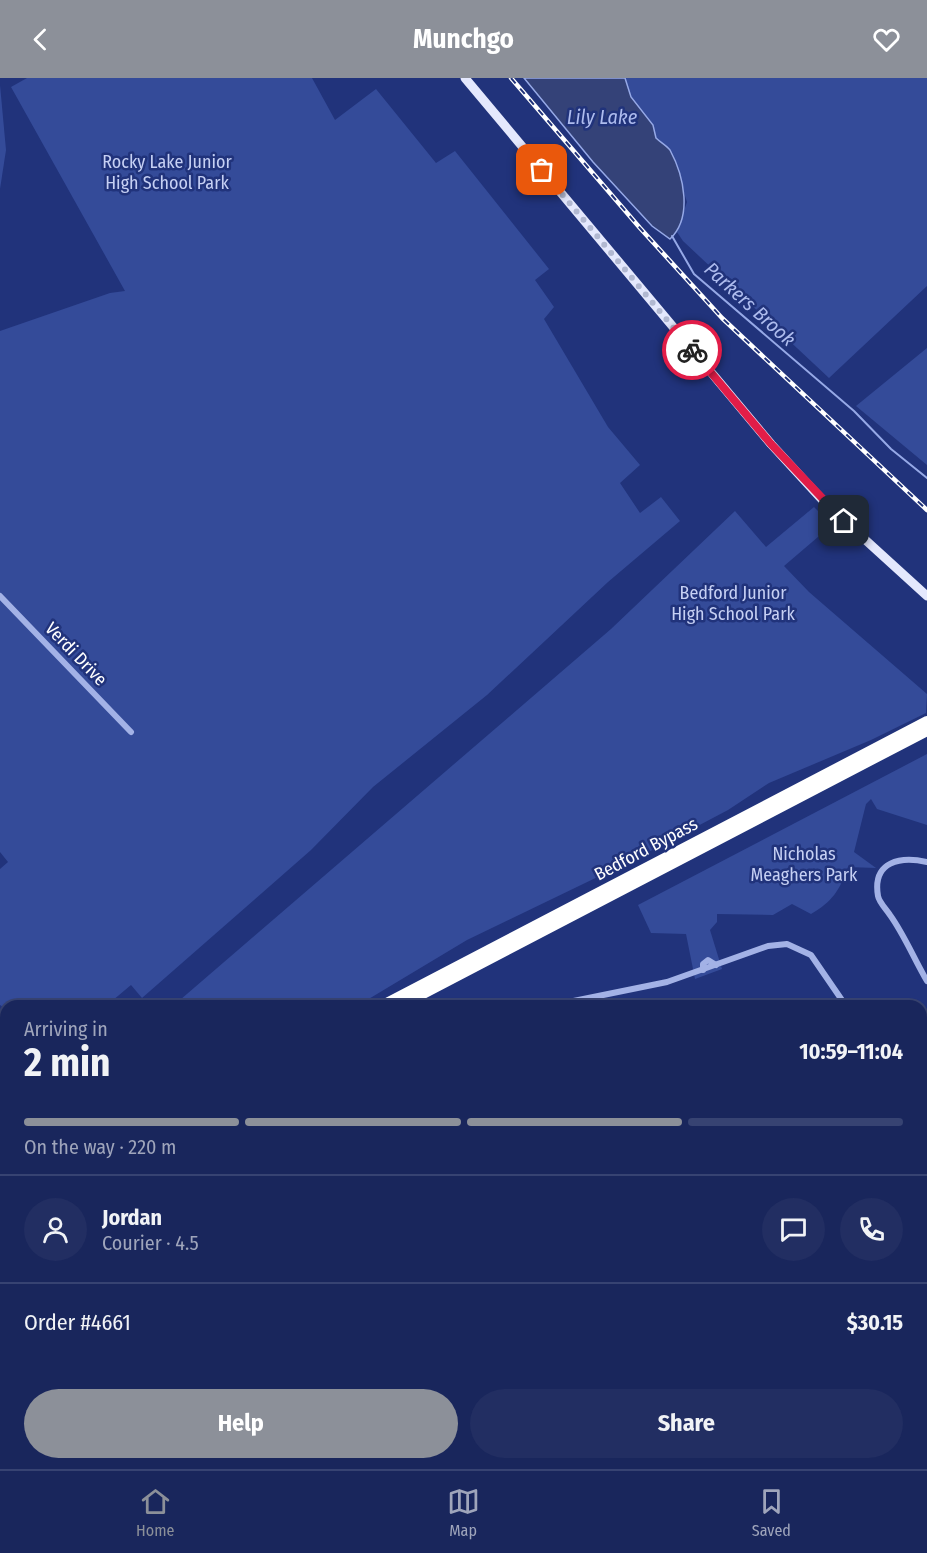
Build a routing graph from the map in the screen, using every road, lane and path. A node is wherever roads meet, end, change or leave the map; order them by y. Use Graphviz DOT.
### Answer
graph roads {
  1 [pos="465,78"];
  2 [pos="0,596"];
  3 [pos="927,596"];
  4 [pos="927,721"];
  5 [pos="927,731"];
  6 [pos="131,732"];
  7 [pos="927,862"];
  8 [pos="927,981"];
  9 [pos="392,1000"];
  10 [pos="411,1000"];
  11 [pos="578,1000"];
  12 [pos="841,1000"];
  1 -- 3 [label="main road"];
  2 -- 6 [label="street, Verdi Drive"];
  4 -- 9 [label="highway, Bedford Bypass"];
  5 -- 10 [label="highway, Bedford Bypass"];
  7 -- 8 [label="street"];
  11 -- 12 [label="street"];
}
